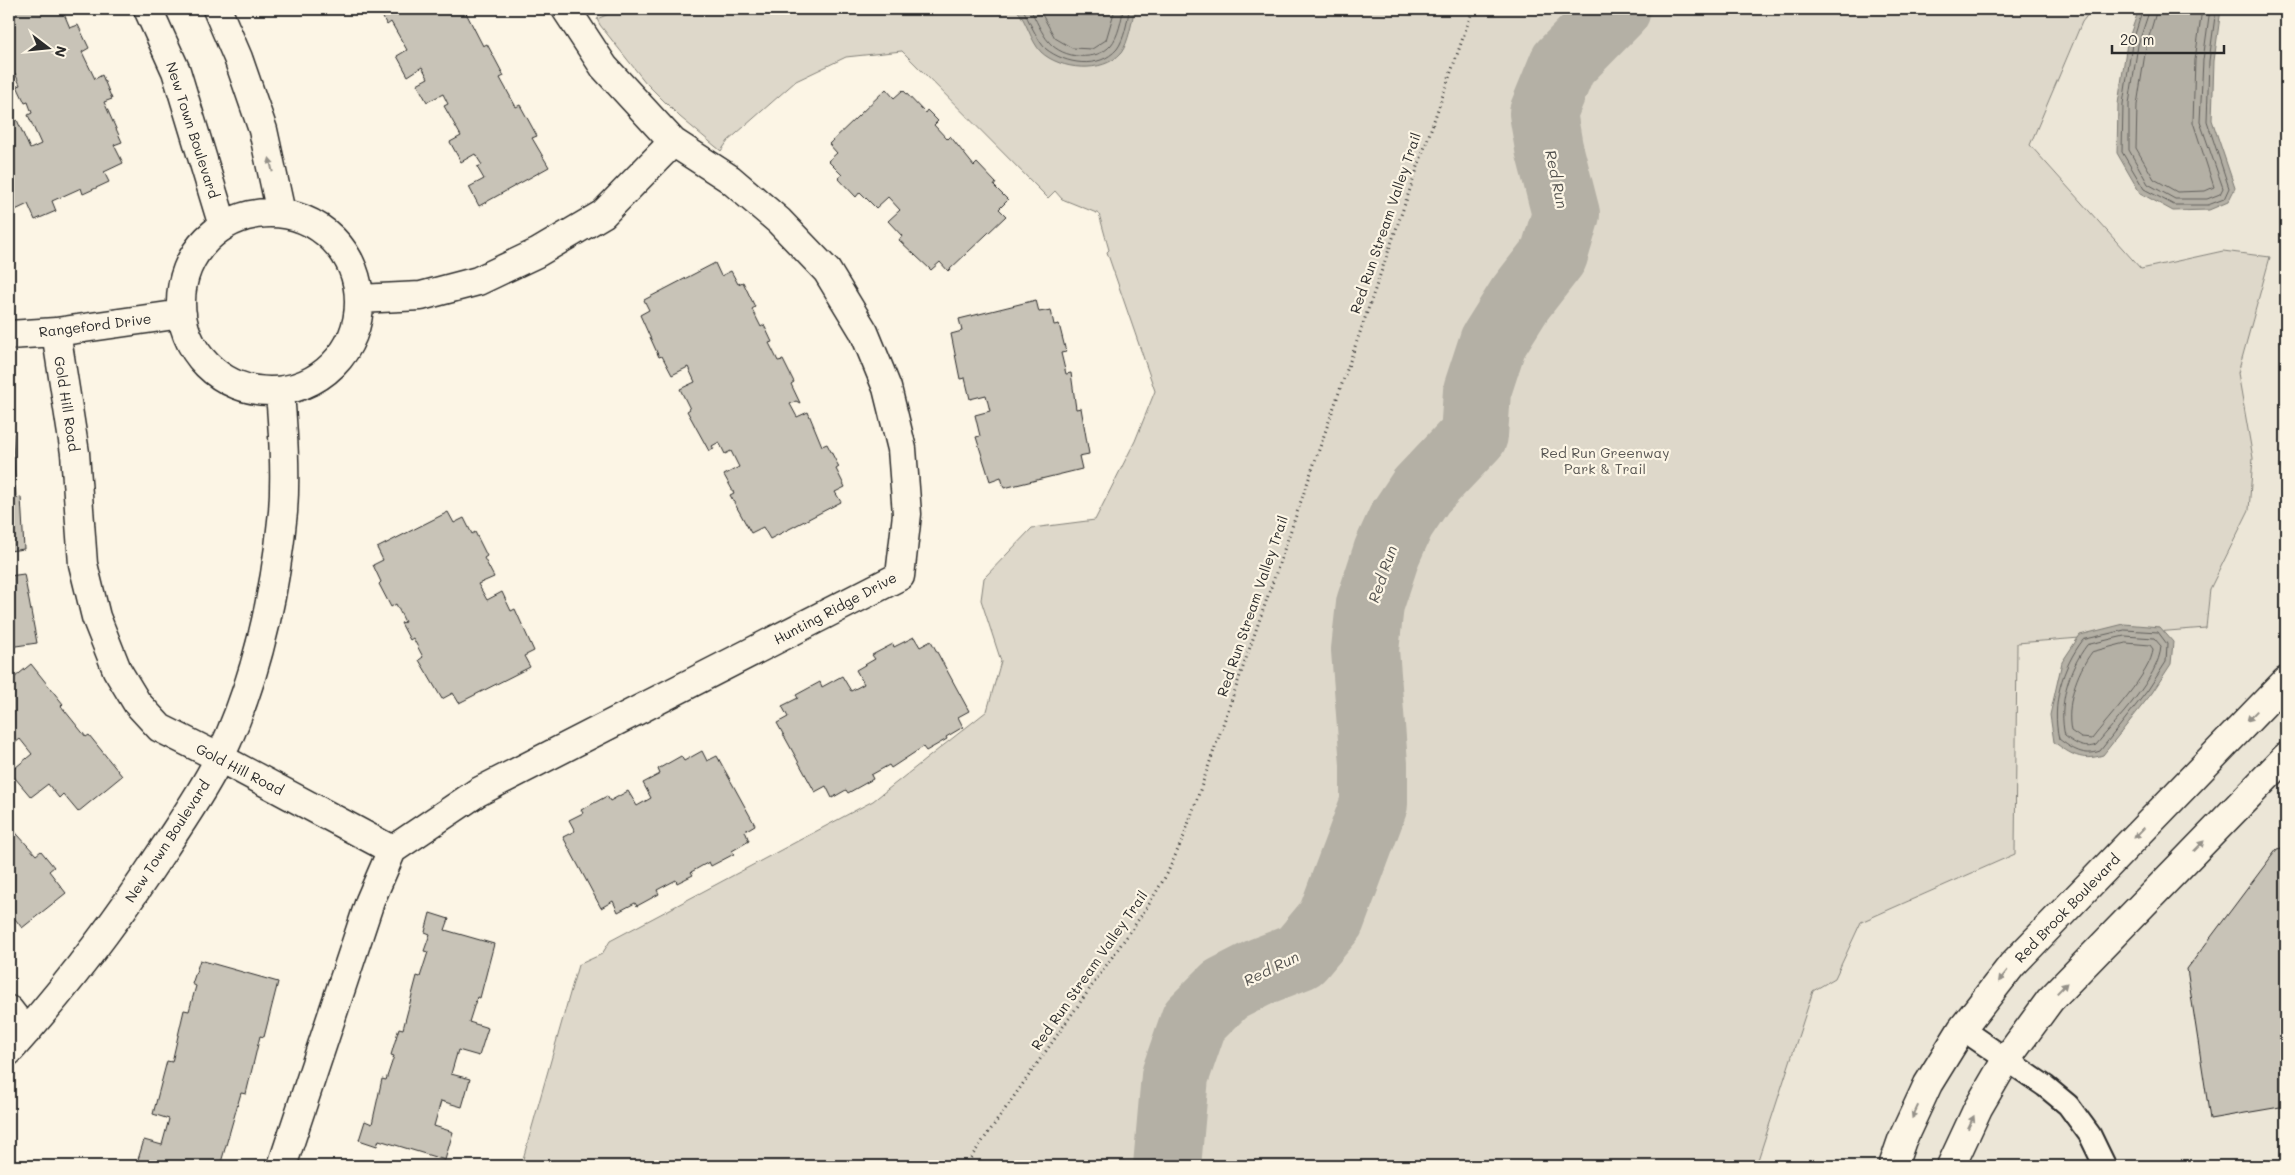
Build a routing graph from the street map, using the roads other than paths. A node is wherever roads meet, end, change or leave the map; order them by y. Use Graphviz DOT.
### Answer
graph roads {
  1 [pos="148,9"];
  2 [pos="216,9"];
  3 [pos="566,9"];
  4 [pos="673,142"];
  5 [pos="281,213"];
  6 [pos="223,226"];
  7 [pos="359,298"];
  8 [pos="182,314"];
  9 [pos="56,332"];
  10 [pos="9,335"];
  11 [pos="280,392"];
  12 [pos="2286,682"];
  13 [pos="2286,757"];
  14 [pos="220,758"];
  15 [pos="392,850"];
  16 [pos="9,1010"];
  17 [pos="1962,1029"];
  18 [pos="18,1042"];
  19 [pos="2006,1060"];
  20 [pos="282,1166"];
  21 [pos="1893,1166"];
  22 [pos="1951,1166"];
  23 [pos="2105,1166"];
  1 -- 6 [label="street, New Town Boulevard"];
  5 -- 2 [label="street, one-way"];
  3 -- 4 [label="street"];
  4 -- 7 [label="street"];
  4 -- 15 [label="street, Hunting Ridge Drive"];
  5 -- 6 [label="street"];
  5 -- 7 [label="street"];
  6 -- 8 [label="street"];
  7 -- 11 [label="street"];
  8 -- 9 [label="street, Rangeford Drive"];
  8 -- 11 [label="street"];
  9 -- 10 [label="street, Rangeford Drive"];
  9 -- 14 [label="street, Gold Hill Road"];
  11 -- 14 [label="street, New Town Boulevard"];
  12 -- 17 [label="street, Red Brook Boulevard, one-way"];
  19 -- 13 [label="street, one-way"];
  14 -- 15 [label="street, Gold Hill Road"];
  14 -- 18 [label="street, New Town Boulevard"];
  15 -- 20 [label="street"];
  16 -- 18 [label="street"];
  17 -- 19 [label="lane"];
  17 -- 21 [label="street, Red Brook Boulevard, one-way"];
  22 -- 19 [label="street, one-way"];
  19 -- 23 [label="lane"];
}
